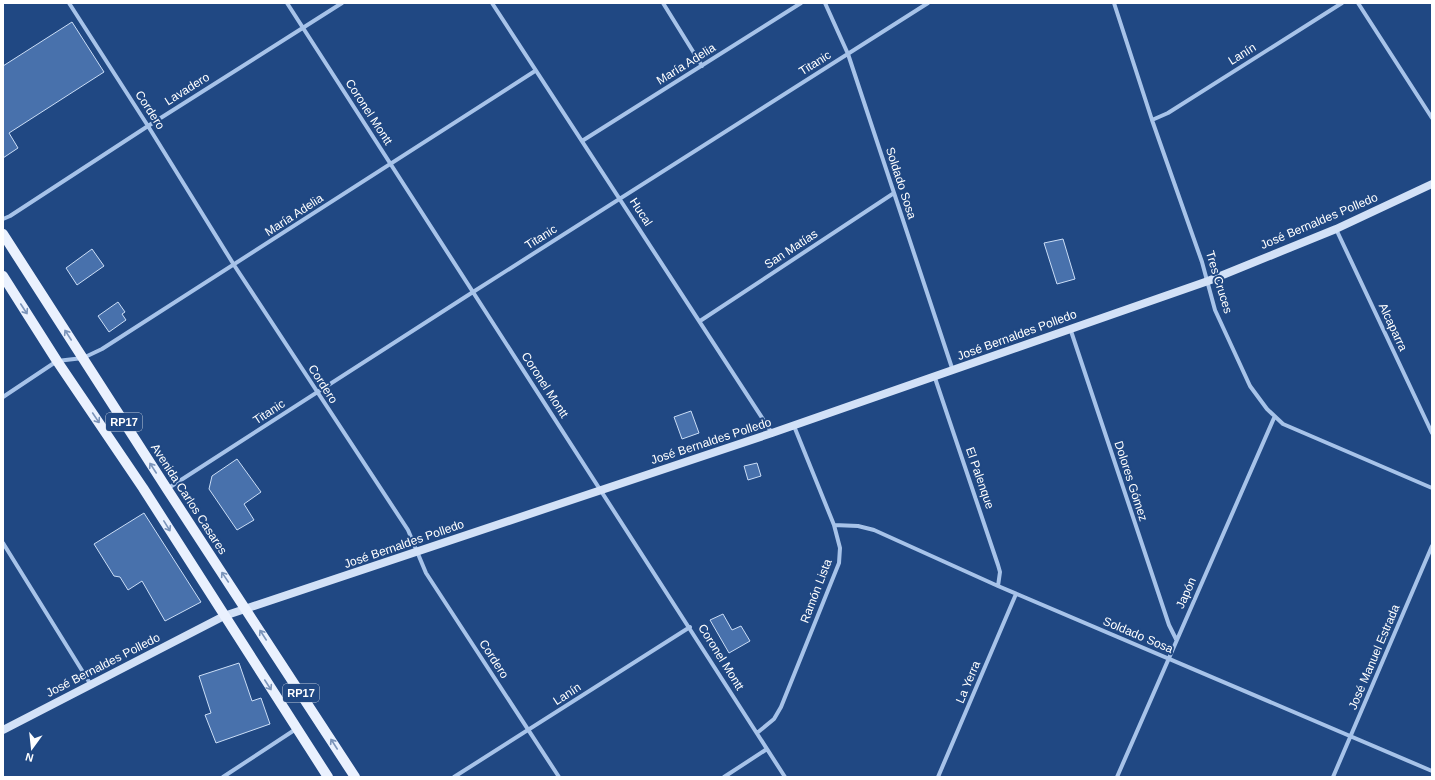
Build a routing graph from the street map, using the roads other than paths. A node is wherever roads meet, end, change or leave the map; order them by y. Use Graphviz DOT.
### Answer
graph roads {
  1 [pos="70,3"];
  2 [pos="287,3"];
  3 [pos="342,3"];
  4 [pos="492,3"];
  5 [pos="663,3"];
  6 [pos="801,3"];
  7 [pos="825,3"];
  8 [pos="928,3"];
  9 [pos="1114,3"];
  10 [pos="1342,3"];
  11 [pos="1358,3"];
  12 [pos="303,28"];
  13 [pos="848,54"];
  14 [pos="702,66"];
  15 [pos="535,71"];
  16 [pos="1432,118"];
  17 [pos="1152,120"];
  18 [pos="148,126"];
  19 [pos="582,142"];
  20 [pos="391,165"];
  21 [pos="1432,184"];
  22 [pos="894,193"];
  23 [pos="620,199"];
  24 [pos="3,219"];
  25 [pos="1336,229"];
  26 [pos="3,234"];
  27 [pos="234,265"];
  28 [pos="3,276"];
  29 [pos="1208,281"];
  30 [pos="474,292"];
  31 [pos="700,321"];
  32 [pos="1070,328"];
  33 [pos="83,358"];
  34 [pos="57,361"];
  35 [pos="953,372"];
  36 [pos="935,378"];
  37 [pos="317,393"];
  38 [pos="3,397"];
  39 [pos="1274,418"];
  40 [pos="794,426"];
  41 [pos="772,433"];
  42 [pos="1432,433"];
  43 [pos="1432,488"];
  44 [pos="167,489"];
  45 [pos="600,490"];
  46 [pos="834,525"];
  47 [pos="3,543"];
  48 [pos="1432,546"];
  49 [pos="418,552"];
  50 [pos="998,586"];
  51 [pos="1016,594"];
  52 [pos="246,609"];
  53 [pos="224,616"];
  54 [pos="690,627"];
  55 [pos="1176,640"];
  56 [pos="1168,659"];
  57 [pos="92,685"];
  58 [pos="296,729"];
  59 [pos="3,730"];
  60 [pos="528,731"];
  61 [pos="757,733"];
  62 [pos="1351,736"];
  63 [pos="767,749"];
  64 [pos="1432,771"];
  65 [pos="223,777"];
  66 [pos="328,777"];
  67 [pos="355,777"];
  68 [pos="454,777"];
  69 [pos="559,777"];
  70 [pos="724,777"];
  71 [pos="786,777"];
  72 [pos="938,777"];
  73 [pos="1116,777"];
  74 [pos="1334,777"];
  1 -- 18 [label="street, Cordero"];
  2 -- 12 [label="street, Coronel Montt"];
  3 -- 12 [label="street, Lavadero"];
  4 -- 15 [label="street, Hucal"];
  5 -- 14 [label="street"];
  6 -- 14 [label="street, María Adelia"];
  7 -- 13 [label="street, Soldado Sosa"];
  8 -- 13 [label="street, Titanic"];
  9 -- 17 [label="street, Tres Cruces"];
  10 -- 17 [label="street, Lanín"];
  11 -- 16 [label="street"];
  12 -- 18 [label="street, Lavadero"];
  12 -- 20 [label="street, Coronel Montt"];
  13 -- 22 [label="street, Soldado Sosa"];
  13 -- 23 [label="street, Titanic"];
  14 -- 19 [label="street, María Adelia"];
  15 -- 19 [label="street, Hucal"];
  15 -- 20 [label="street, María Adelia"];
  17 -- 29 [label="street, Tres Cruces"];
  18 -- 24 [label="street, Lavadero"];
  18 -- 27 [label="street, Cordero"];
  19 -- 23 [label="street, Hucal"];
  20 -- 27 [label="street, María Adelia"];
  20 -- 30 [label="street, Coronel Montt"];
  21 -- 25 [label="main road, José Bernaldes Polledo"];
  22 -- 31 [label="street, San Matías"];
  22 -- 35 [label="street, Soldado Sosa"];
  23 -- 30 [label="street, Titanic"];
  23 -- 31 [label="street, Hucal"];
  25 -- 29 [label="main road, José Bernaldes Polledo"];
  25 -- 42 [label="street, Alcaparra"];
  33 -- 26 [label="main road, Avenida Carlos Casares / RP17, one-way"];
  27 -- 33 [label="street, María Adelia"];
  27 -- 37 [label="street, Cordero"];
  28 -- 34 [label="main road, RP17, one-way"];
  29 -- 32 [label="main road, José Bernaldes Polledo"];
  29 -- 39 [label="street, Tres Cruces"];
  30 -- 37 [label="street, Titanic"];
  30 -- 45 [label="street, Coronel Montt"];
  31 -- 41 [label="street, Hucal"];
  32 -- 35 [label="main road, José Bernaldes Polledo"];
  32 -- 55 [label="street, Dolores Gómez"];
  33 -- 34 [label="street, María Adelia"];
  44 -- 33 [label="main road, Avenida Carlos Casares / RP17, one-way"];
  34 -- 38 [label="street"];
  34 -- 53 [label="main road, RP17, one-way"];
  35 -- 36 [label="main road, José Bernaldes Polledo"];
  36 -- 40 [label="main road, José Bernaldes Polledo"];
  36 -- 50 [label="street, El Palenque"];
  37 -- 44 [label="street, Titanic"];
  37 -- 49 [label="street, Cordero"];
  39 -- 43 [label="street, Tres Cruces"];
  39 -- 55 [label="street, Japón"];
  40 -- 41 [label="main road, José Bernaldes Polledo"];
  40 -- 46 [label="street, Ramón Lista"];
  41 -- 45 [label="main road, José Bernaldes Polledo"];
  52 -- 44 [label="main road, Avenida Carlos Casares / RP17, one-way"];
  45 -- 49 [label="main road, José Bernaldes Polledo"];
  45 -- 54 [label="street, Coronel Montt"];
  46 -- 50 [label="street, Soldado Sosa"];
  46 -- 61 [label="street, Ramón Lista"];
  47 -- 57 [label="street"];
  48 -- 62 [label="street, José Manuel Estrada"];
  49 -- 52 [label="main road, José Bernaldes Polledo"];
  49 -- 60 [label="street, Cordero"];
  50 -- 51 [label="street, Soldado Sosa"];
  51 -- 56 [label="street, Soldado Sosa"];
  51 -- 72 [label="street, La Yerra"];
  52 -- 53 [label="main road, José Bernaldes Polledo"];
  67 -- 52 [label="main road, Avenida Carlos Casares / RP17, one-way"];
  53 -- 57 [label="main road, José Bernaldes Polledo"];
  53 -- 58 [label="main road, RP17, one-way"];
  54 -- 60 [label="street, Lanín"];
  54 -- 61 [label="street, Coronel Montt"];
  55 -- 56 [label="street, Japón"];
  56 -- 62 [label="street, Soldado Sosa"];
  56 -- 73 [label="street, Japón"];
  57 -- 59 [label="main road, José Bernaldes Polledo"];
  58 -- 65 [label="street"];
  58 -- 66 [label="main road, RP17"];
  60 -- 68 [label="street, Lanín"];
  60 -- 69 [label="street, Cordero"];
  61 -- 63 [label="street, Coronel Montt"];
  62 -- 64 [label="street, Soldado Sosa"];
  62 -- 74 [label="street, José Manuel Estrada"];
  63 -- 70 [label="street"];
  63 -- 71 [label="street, Coronel Montt"];
}
